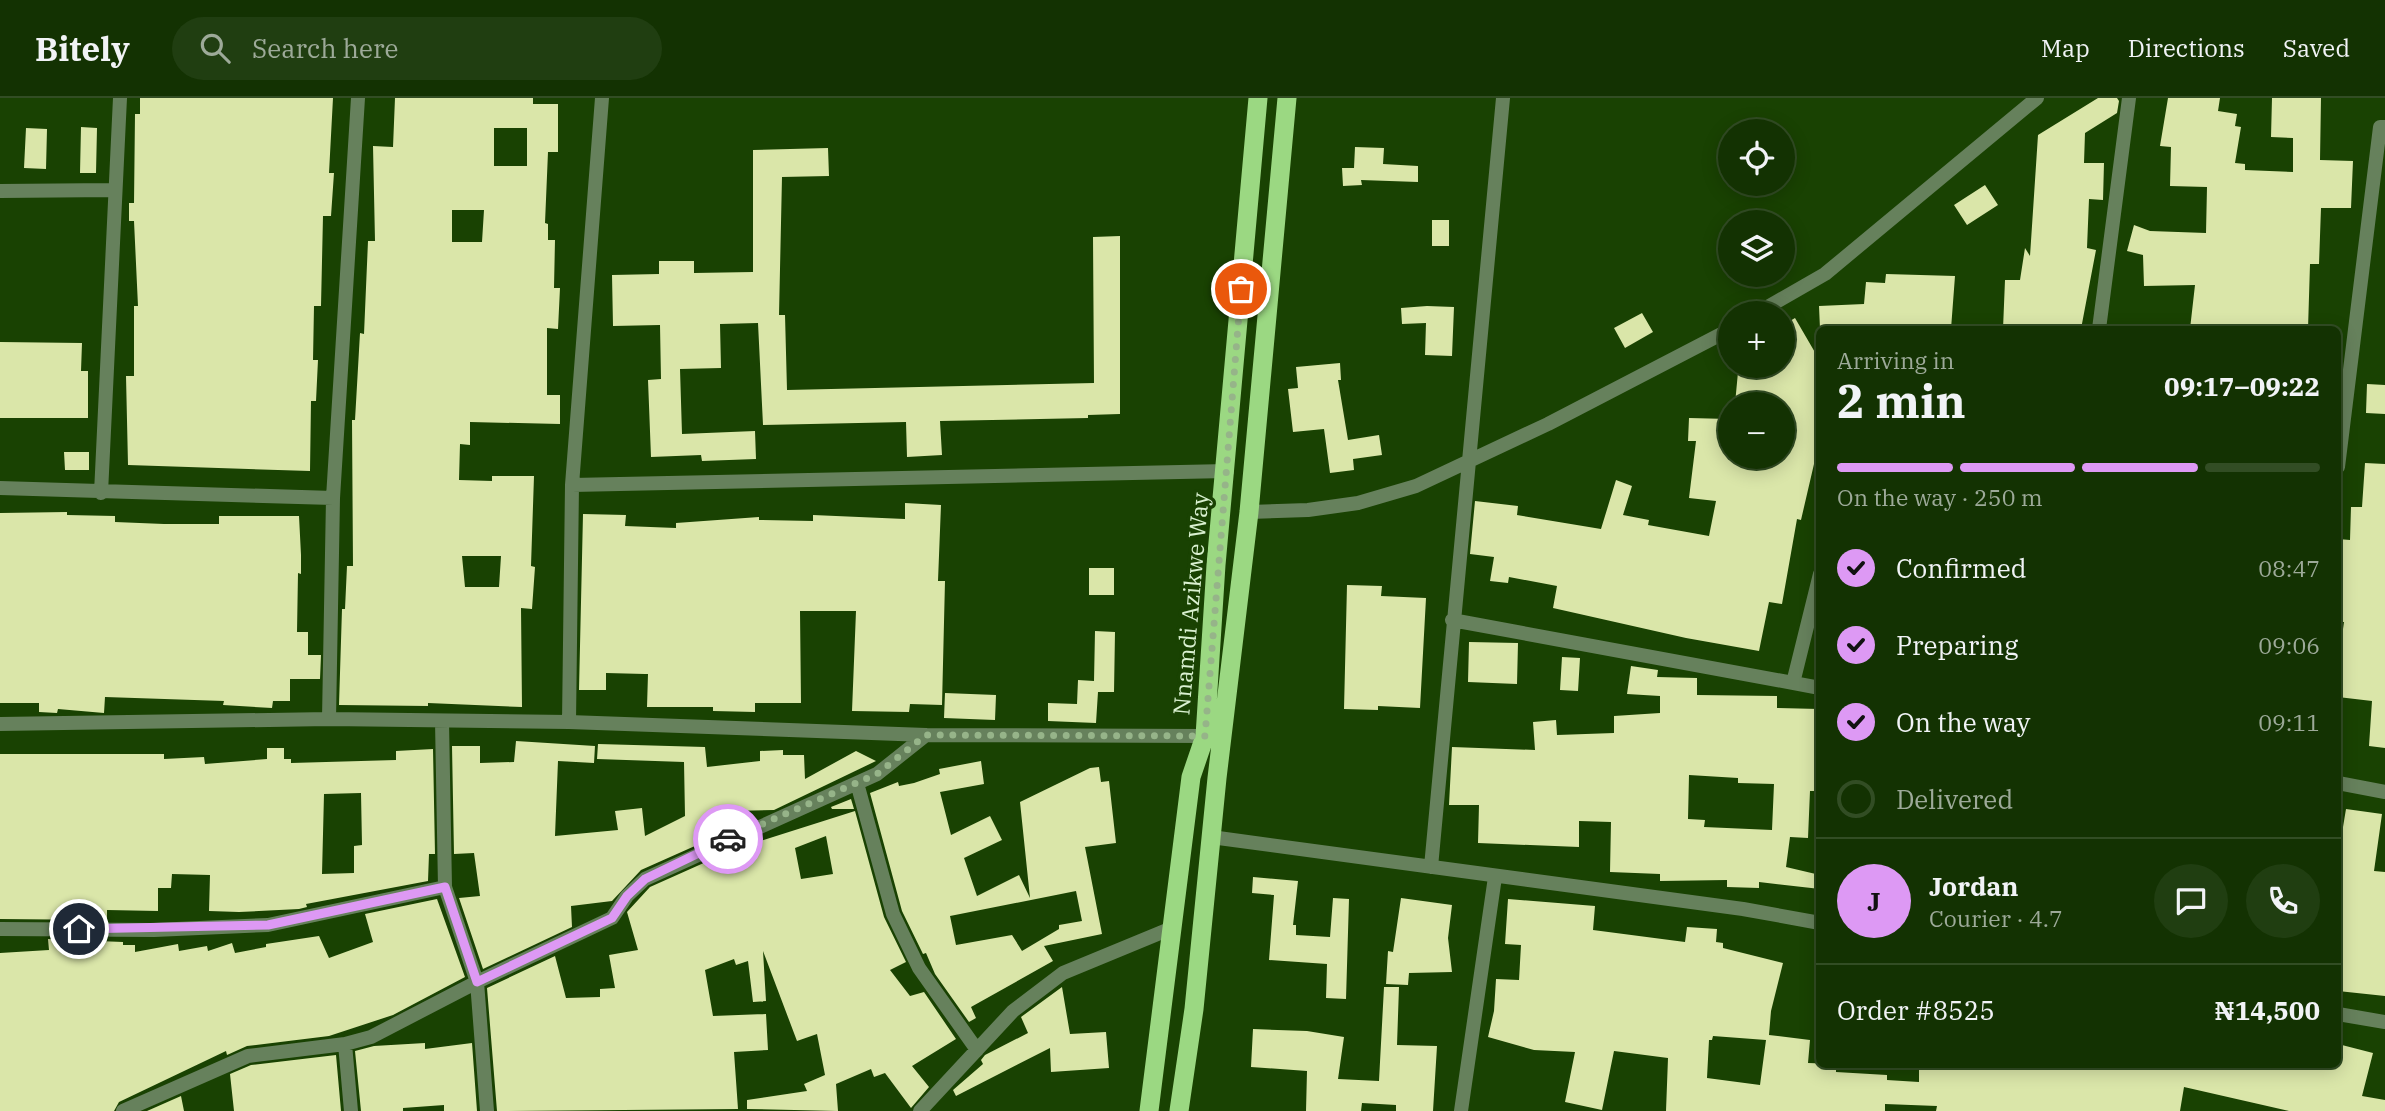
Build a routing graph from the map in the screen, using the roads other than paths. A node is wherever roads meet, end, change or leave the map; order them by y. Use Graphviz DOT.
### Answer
graph roads {
  1 [pos="120,98"];
  2 [pos="358,98"];
  3 [pos="602,98"];
  4 [pos="1258,98"];
  5 [pos="1287,98"];
  6 [pos="1503,98"];
  7 [pos="2037,98"];
  8 [pos="2129,98"];
  9 [pos="2385,127"];
  10 [pos="113,190"];
  11 [pos="0,191"];
  12 [pos="1778,301"];
  13 [pos="2099,326"];
  14 [pos="1718,336"];
  15 [pos="2341,443"];
  16 [pos="1469,462"];
  17 [pos="1227,471"];
  18 [pos="572,485"];
  19 [pos="0,488"];
  20 [pos="101,493"];
  21 [pos="333,498"];
  22 [pos="1249,512"];
  23 [pos="1816,591"];
  24 [pos="1452,620"];
  25 [pos="1793,683"];
  26 [pos="1816,687"];
  27 [pos="328,719"];
  28 [pos="442,721"];
  29 [pos="569,722"];
  30 [pos="0,724"];
  31 [pos="926,735"];
  32 [pos="1205,736"];
  33 [pos="857,783"];
  34 [pos="2341,784"];
  35 [pos="2385,792"];
  36 [pos="1211,837"];
  37 [pos="1431,867"];
  38 [pos="1495,877"];
  39 [pos="445,887"];
  40 [pos="1816,922"];
  41 [pos="1172,928"];
  42 [pos="0,929"];
  43 [pos="477,982"];
  44 [pos="2341,1015"];
  45 [pos="2385,1022"];
  46 [pos="345,1044"];
  47 [pos="977,1050"];
  48 [pos="123,1111"];
  49 [pos="351,1111"];
  50 [pos="487,1111"];
  51 [pos="920,1111"];
  52 [pos="1149,1111"];
  53 [pos="1179,1111"];
  54 [pos="1461,1111"];
  1 -- 10 [label="street"];
  2 -- 21 [label="street"];
  3 -- 18 [label="street"];
  4 -- 17 [label="highway, Nnamdi Azikwe Way"];
  5 -- 22 [label="highway, Nnamdi Azikwe Way"];
  6 -- 16 [label="street"];
  7 -- 12 [label="street"];
  8 -- 13 [label="street"];
  9 -- 15 [label="street"];
  10 -- 11 [label="street"];
  10 -- 20 [label="street"];
  14 -- 16 [label="street"];
  16 -- 22 [label="street"];
  16 -- 24 [label="street"];
  17 -- 18 [label="street"];
  17 -- 32 [label="highway, Nnamdi Azikwe Way"];
  18 -- 29 [label="street"];
  19 -- 20 [label="street"];
  20 -- 21 [label="street"];
  21 -- 27 [label="street"];
  22 -- 36 [label="highway, Nnamdi Azikwe Way"];
  23 -- 25 [label="street"];
  24 -- 25 [label="street"];
  24 -- 37 [label="street"];
  25 -- 26 [label="street"];
  27 -- 28 [label="street"];
  27 -- 30 [label="street"];
  28 -- 29 [label="street"];
  28 -- 39 [label="street"];
  29 -- 31 [label="street"];
  31 -- 32 [label="street"];
  31 -- 33 [label="street"];
  32 -- 41 [label="highway, Nnamdi Azikwe Way"];
  33 -- 43 [label="street"];
  33 -- 47 [label="street"];
  34 -- 35 [label="street"];
  36 -- 37 [label="street"];
  36 -- 53 [label="highway, Nnamdi Azikwe Way"];
  37 -- 38 [label="street"];
  38 -- 40 [label="street"];
  38 -- 54 [label="street"];
  39 -- 42 [label="street"];
  39 -- 43 [label="street"];
  41 -- 47 [label="street"];
  41 -- 52 [label="highway, Nnamdi Azikwe Way"];
  43 -- 46 [label="street"];
  43 -- 50 [label="street"];
  44 -- 45 [label="street"];
  46 -- 48 [label="street"];
  46 -- 49 [label="street"];
  47 -- 51 [label="street"];
}
